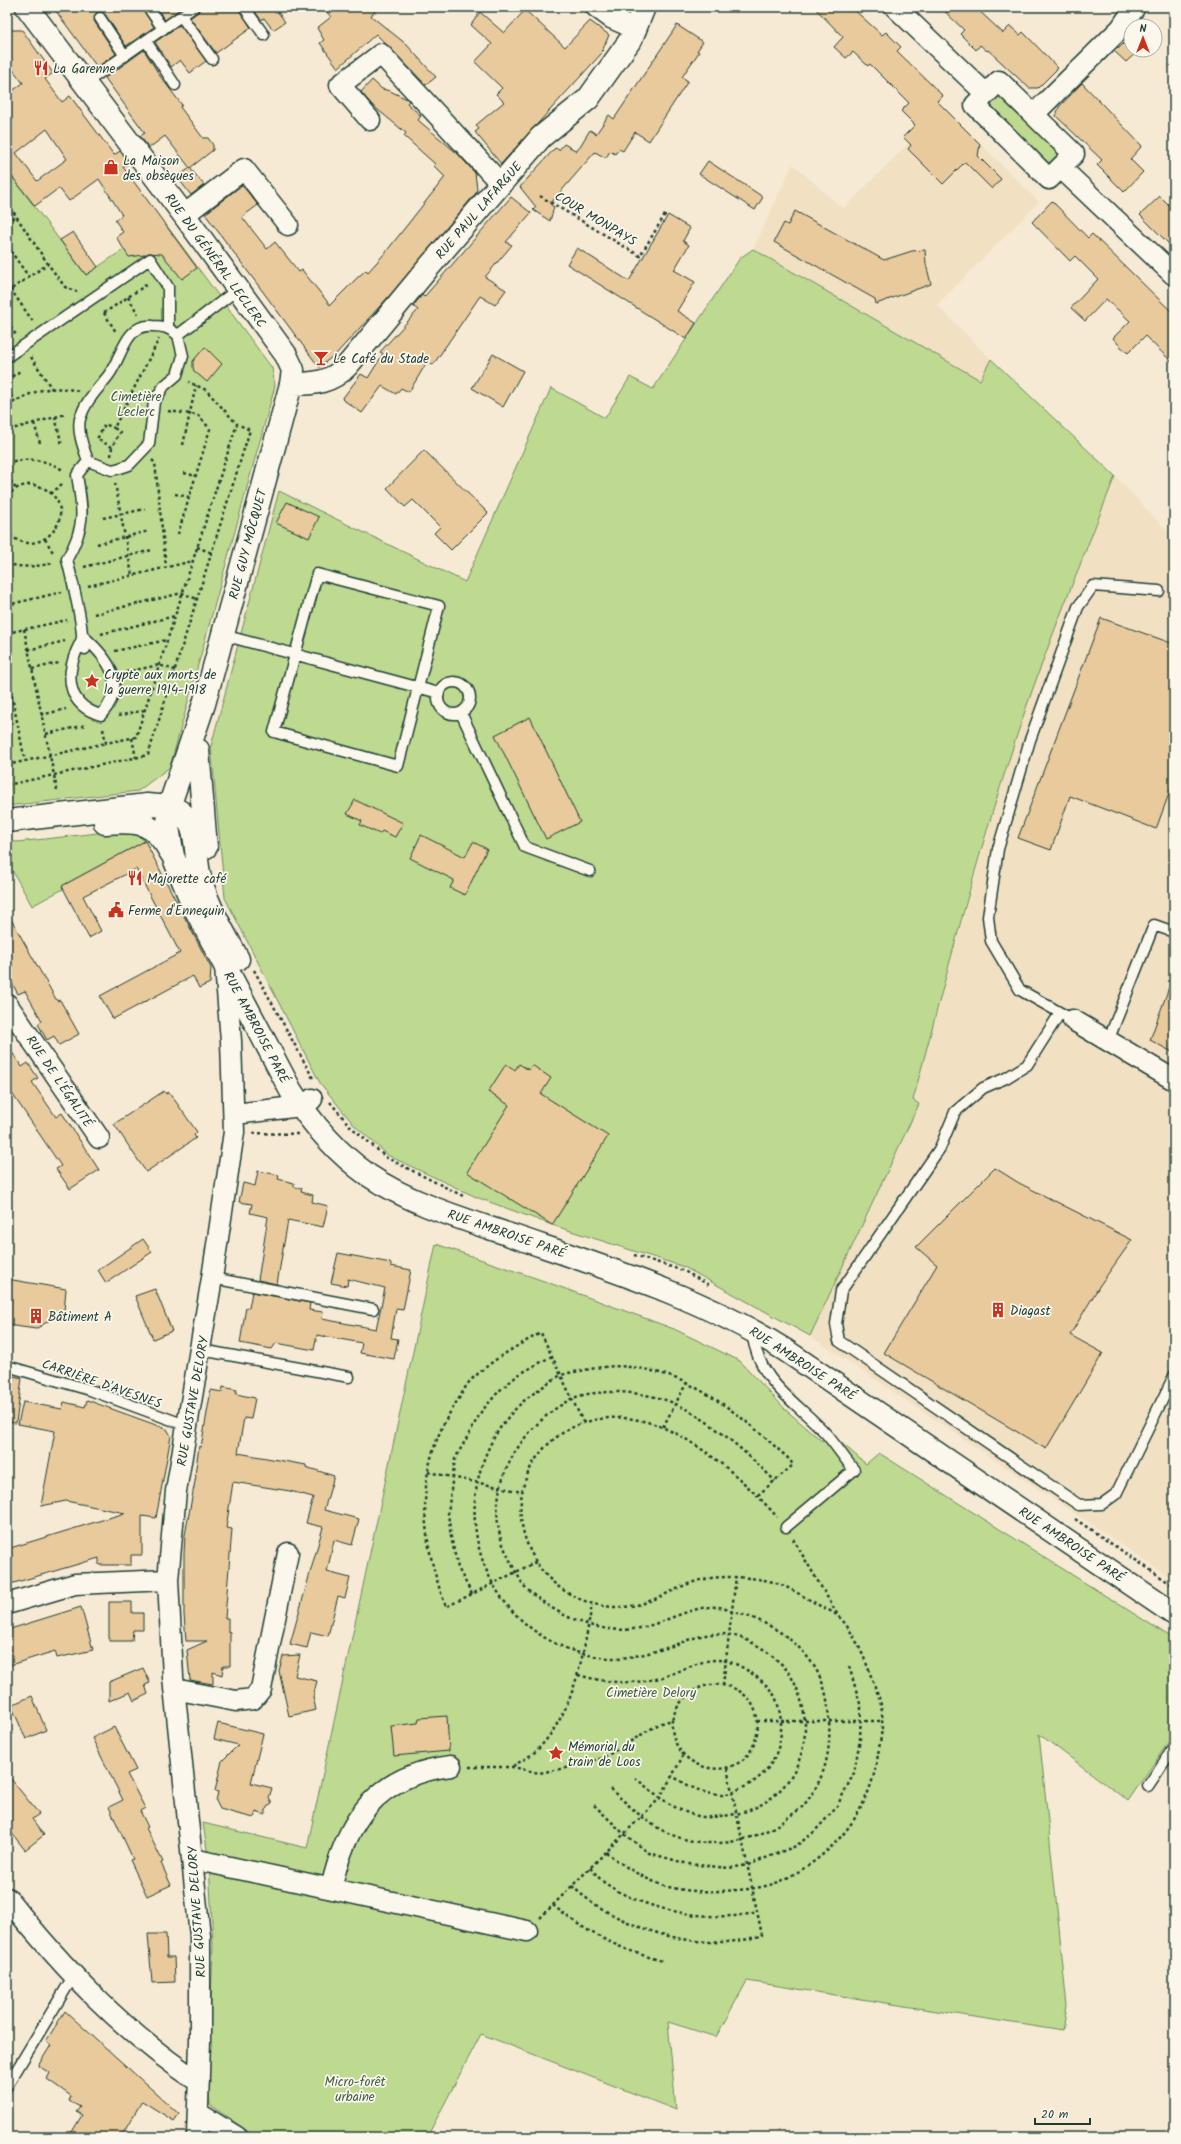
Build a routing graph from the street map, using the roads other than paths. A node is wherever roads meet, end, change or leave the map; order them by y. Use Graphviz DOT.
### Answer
graph roads {
  1 [pos="27,7"];
  2 [pos="148,7"];
  3 [pos="194,7"];
  4 [pos="244,7"];
  5 [pos="596,7"];
  6 [pos="644,7"];
  7 [pos="895,7"];
  8 [pos="1135,7"];
  9 [pos="181,16"];
  10 [pos="100,18"];
  11 [pos="163,29"];
  12 [pos="636,29"];
  13 [pos="264,35"];
  14 [pos="146,41"];
  15 [pos="125,56"];
  16 [pos="212,59"];
  17 [pos="84,84"];
  18 [pos="175,86"];
  19 [pos="986,94"];
  20 [pos="1034,114"];
  21 [pos="370,120"];
  22 [pos="1061,168"];
  23 [pos="501,184"];
  24 [pos="184,215"];
  25 [pos="288,224"];
  26 [pos="1174,275"];
  27 [pos="238,289"];
  28 [pos="166,327"];
  29 [pos="178,335"];
  30 [pos="7,357"];
  31 [pos="291,384"];
  32 [pos="88,461"];
  33 [pos="1159,591"];
  34 [pos="223,635"];
  35 [pos="84,643"];
  36 [pos="295,655"];
  37 [pos="417,687"];
  38 [pos="439,693"];
  39 [pos="204,704"];
  40 [pos="461,713"];
  41 [pos="198,750"];
  42 [pos="169,807"];
  43 [pos="7,821"];
  44 [pos="7,827"];
  45 [pos="7,830"];
  46 [pos="173,856"];
  47 [pos="590,871"];
  48 [pos="220,923"];
  49 [pos="1174,932"];
  50 [pos="225,966"];
  51 [pos="7,1004"];
  52 [pos="1066,1017"];
  53 [pos="1108,1041"];
  54 [pos="1174,1080"];
  55 [pos="314,1096"];
  56 [pos="234,1123"];
  57 [pos="99,1138"];
  58 [pos="212,1278"];
  59 [pos="373,1309"];
  60 [pos="752,1330"];
  61 [pos="201,1350"];
  62 [pos="7,1366"];
  63 [pos="1174,1376"];
  64 [pos="349,1377"];
  65 [pos="188,1426"];
  66 [pos="786,1527"];
  67 [pos="288,1553"];
  68 [pos="168,1580"];
  69 [pos="7,1604"];
  70 [pos="1174,1614"];
  71 [pos="174,1688"];
  72 [pos="1174,1747"];
  73 [pos="451,1766"];
  74 [pos="1148,1786"];
  75 [pos="193,1859"];
  76 [pos="331,1889"];
  77 [pos="7,1898"];
  78 [pos="527,1931"];
  79 [pos="74,1976"];
  80 [pos="199,2082"];
  81 [pos="7,2086"];
  82 [pos="198,2113"];
  83 [pos="197,2137"];
  84 [pos="238,2137"];
  1 -- 17 [label="street, RUE DU GÉNÉRAL LECLERC"];
  2 -- 11 [label="lane"];
  3 -- 9 [label="lane"];
  4 -- 13 [label="lane"];
  5 -- 12 [label="street"];
  6 -- 12 [label="street, RUE PAUL LAFARGUE"];
  7 -- 19 [label="street"];
  8 -- 20 [label="street"];
  9 -- 11 [label="lane"];
  9 -- 16 [label="lane"];
  10 -- 15 [label="lane"];
  11 -- 14 [label="lane"];
  12 -- 23 [label="street, RUE PAUL LAFARGUE"];
  14 -- 15 [label="lane"];
  14 -- 18 [label="lane"];
  15 -- 17 [label="lane"];
  17 -- 24 [label="street, RUE DU GÉNÉRAL LECLERC"];
  19 -- 20 [label="street"];
  19 -- 22 [label="street"];
  20 -- 22 [label="street"];
  21 -- 23 [label="street"];
  22 -- 26 [label="street"];
  23 -- 31 [label="street, RUE PAUL LAFARGUE"];
  24 -- 25 [label="street"];
  24 -- 27 [label="street, RUE DU GÉNÉRAL LECLERC"];
  27 -- 29 [label="lane"];
  27 -- 31 [label="street, RUE DU GÉNÉRAL LECLERC"];
  28 -- 29 [label="lane"];
  28 -- 30 [label="lane"];
  28 -- 32 [label="lane"];
  29 -- 32 [label="lane"];
  31 -- 34 [label="street, RUE GUY MÔCQUET"];
  32 -- 35 [label="lane"];
  33 -- 52 [label="lane"];
  34 -- 36 [label="lane"];
  34 -- 39 [label="street, RUE GUY MÔCQUET"];
  35 -- 35 [label="lane"];
  36 -- 37 [label="lane"];
  36 -- 37 [label="lane"];
  36 -- 37 [label="lane"];
  37 -- 38 [label="lane"];
  38 -- 40 [label="lane"];
  38 -- 40 [label="lane"];
  39 -- 41 [label="street, RUE GUY MÔCQUET"];
  39 -- 42 [label="street, RUE GUY MÔCQUET"];
  40 -- 47 [label="lane"];
  41 -- 42 [label="street, RUE GUY MÔCQUET"];
  41 -- 48 [label="street, RUE AMBROISE PARÉ"];
  42 -- 43 [label="street"];
  42 -- 44 [label="street"];
  42 -- 46 [label="street, RUE AMBROISE PARÉ"];
  42 -- 48 [label="street, RUE AMBROISE PARÉ"];
  45 -- 46 [label="street, RUE AMBROISE PARÉ"];
  46 -- 50 [label="street, RUE AMBROISE PARÉ"];
  48 -- 55 [label="street, RUE AMBROISE PARÉ"];
  49 -- 53 [label="lane"];
  50 -- 55 [label="street, RUE AMBROISE PARÉ"];
  50 -- 56 [label="street, RUE GUSTAVE DELORY"];
  51 -- 57 [label="street, RUE DE L'ÉGALITÉ"];
  52 -- 53 [label="street"];
  52 -- 63 [label="lane"];
  53 -- 54 [label="street"];
  55 -- 56 [label="street"];
  55 -- 60 [label="street, RUE AMBROISE PARÉ"];
  56 -- 58 [label="street, RUE GUSTAVE DELORY"];
  58 -- 59 [label="lane"];
  58 -- 61 [label="street, RUE GUSTAVE DELORY"];
  60 -- 66 [label="lane"];
  60 -- 70 [label="street, RUE AMBROISE PARÉ"];
  61 -- 64 [label="lane"];
  61 -- 65 [label="street, RUE GUSTAVE DELORY"];
  62 -- 65 [label="lane, CARRIÈRE D'AVESNES"];
  65 -- 68 [label="street, RUE GUSTAVE DELORY"];
  67 -- 71 [label="street"];
  68 -- 69 [label="street"];
  68 -- 71 [label="street, RUE GUSTAVE DELORY"];
  71 -- 75 [label="street, RUE GUSTAVE DELORY"];
  72 -- 74 [label="lane"];
  73 -- 76 [label="street"];
  75 -- 76 [label="street"];
  75 -- 80 [label="street, RUE GUSTAVE DELORY"];
  76 -- 78 [label="street"];
  77 -- 79 [label="street"];
  79 -- 80 [label="street"];
  79 -- 81 [label="lane"];
  80 -- 82 [label="street, RUE GUSTAVE DELORY"];
  82 -- 83 [label="street, RUE GUSTAVE DELORY"];
  82 -- 84 [label="street"];
}
